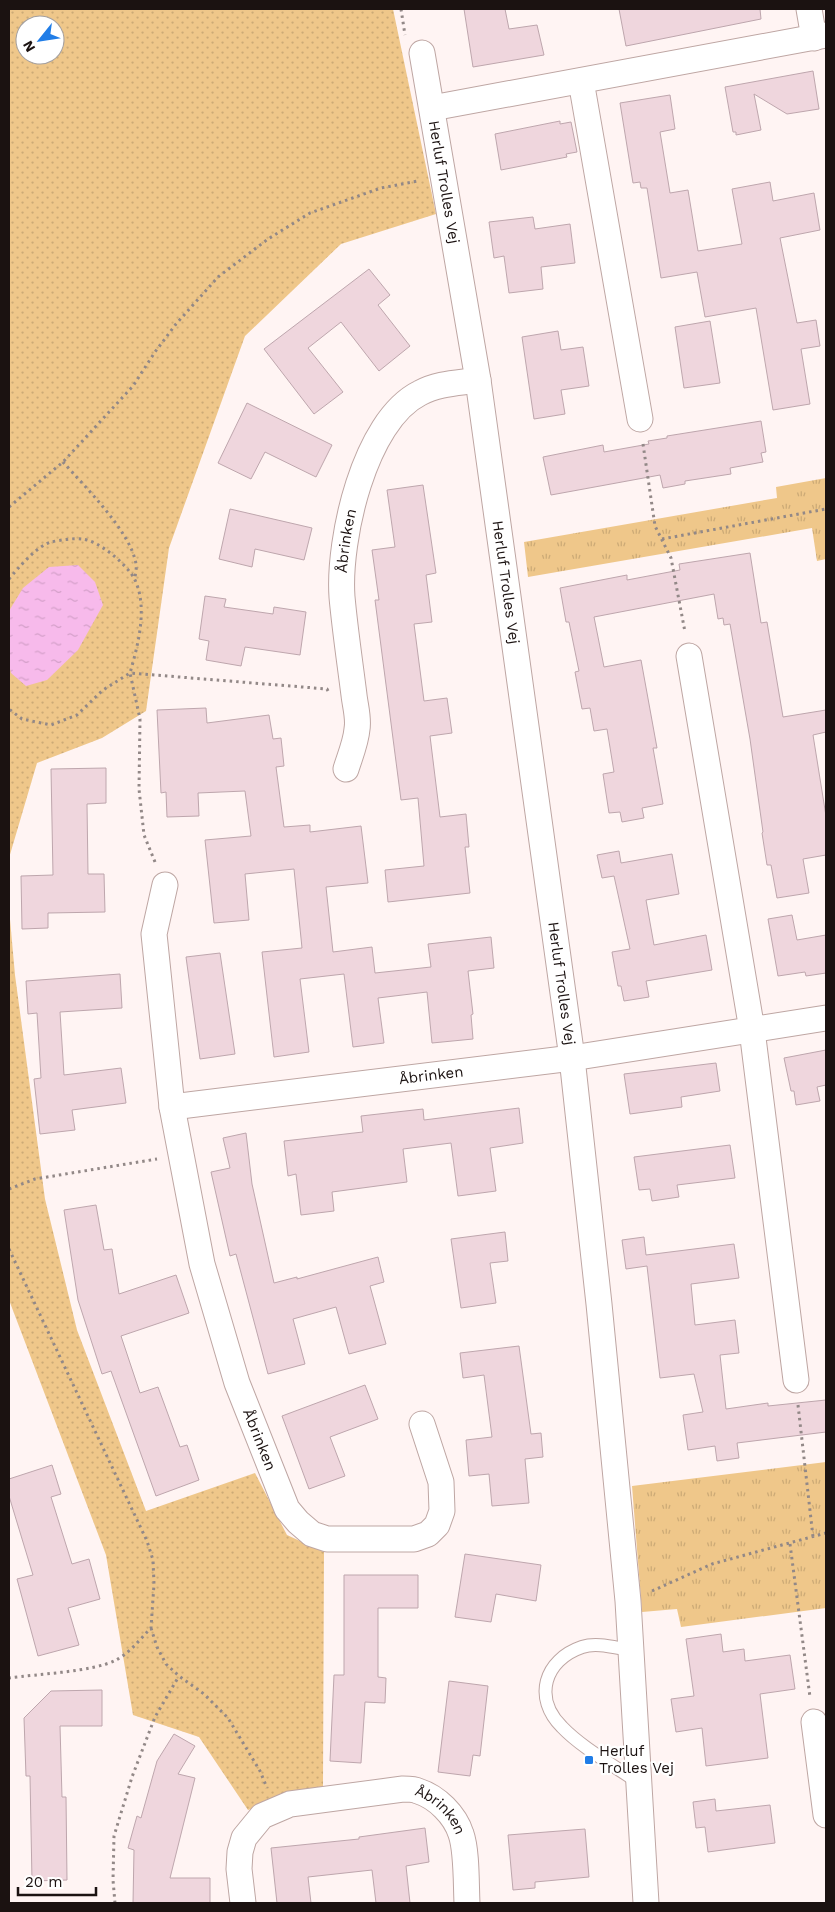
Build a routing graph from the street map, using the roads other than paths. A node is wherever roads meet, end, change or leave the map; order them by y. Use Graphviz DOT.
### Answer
graph roads {
  1 [pos="809,9"];
  2 [pos="820,36"];
  3 [pos="422,53"];
  4 [pos="581,81"];
  5 [pos="432,108"];
  6 [pos="478,380"];
  7 [pos="640,419"];
  8 [pos="689,656"];
  9 [pos="346,769"];
  10 [pos="165,885"];
  11 [pos="826,1018"];
  12 [pos="752,1030"];
  13 [pos="572,1058"];
  14 [pos="172,1107"];
  15 [pos="796,1380"];
  16 [pos="422,1424"];
  17 [pos="631,1650"];
  18 [pos="814,1722"];
  19 [pos="639,1784"];
  20 [pos="826,1815"];
  21 [pos="243,1903"];
  22 [pos="467,1903"];
  23 [pos="646,1903"];
  1 -- 2 [label="street, Herluf Trolles Vej"];
  2 -- 4 [label="street, Herluf Trolles Vej"];
  3 -- 5 [label="street, Herluf Trolles Vej"];
  4 -- 5 [label="street, Herluf Trolles Vej"];
  4 -- 7 [label="street"];
  5 -- 6 [label="street, Herluf Trolles Vej"];
  6 -- 9 [label="street, Åbrinken"];
  6 -- 13 [label="street, Herluf Trolles Vej"];
  8 -- 12 [label="street"];
  10 -- 14 [label="street, Åbrinken"];
  11 -- 12 [label="street, Herluf Trolles Vej"];
  12 -- 13 [label="street, Herluf Trolles Vej"];
  12 -- 15 [label="street"];
  13 -- 14 [label="street, Åbrinken"];
  13 -- 17 [label="street, Herluf Trolles Vej"];
  14 -- 16 [label="street, Åbrinken"];
  17 -- 19 [label="street, Herluf Trolles Vej"];
  17 -- 19 [label="lane"];
  18 -- 20 [label="street"];
  19 -- 23 [label="street, Herluf Trolles Vej"];
  21 -- 22 [label="street, Åbrinken"];
}
